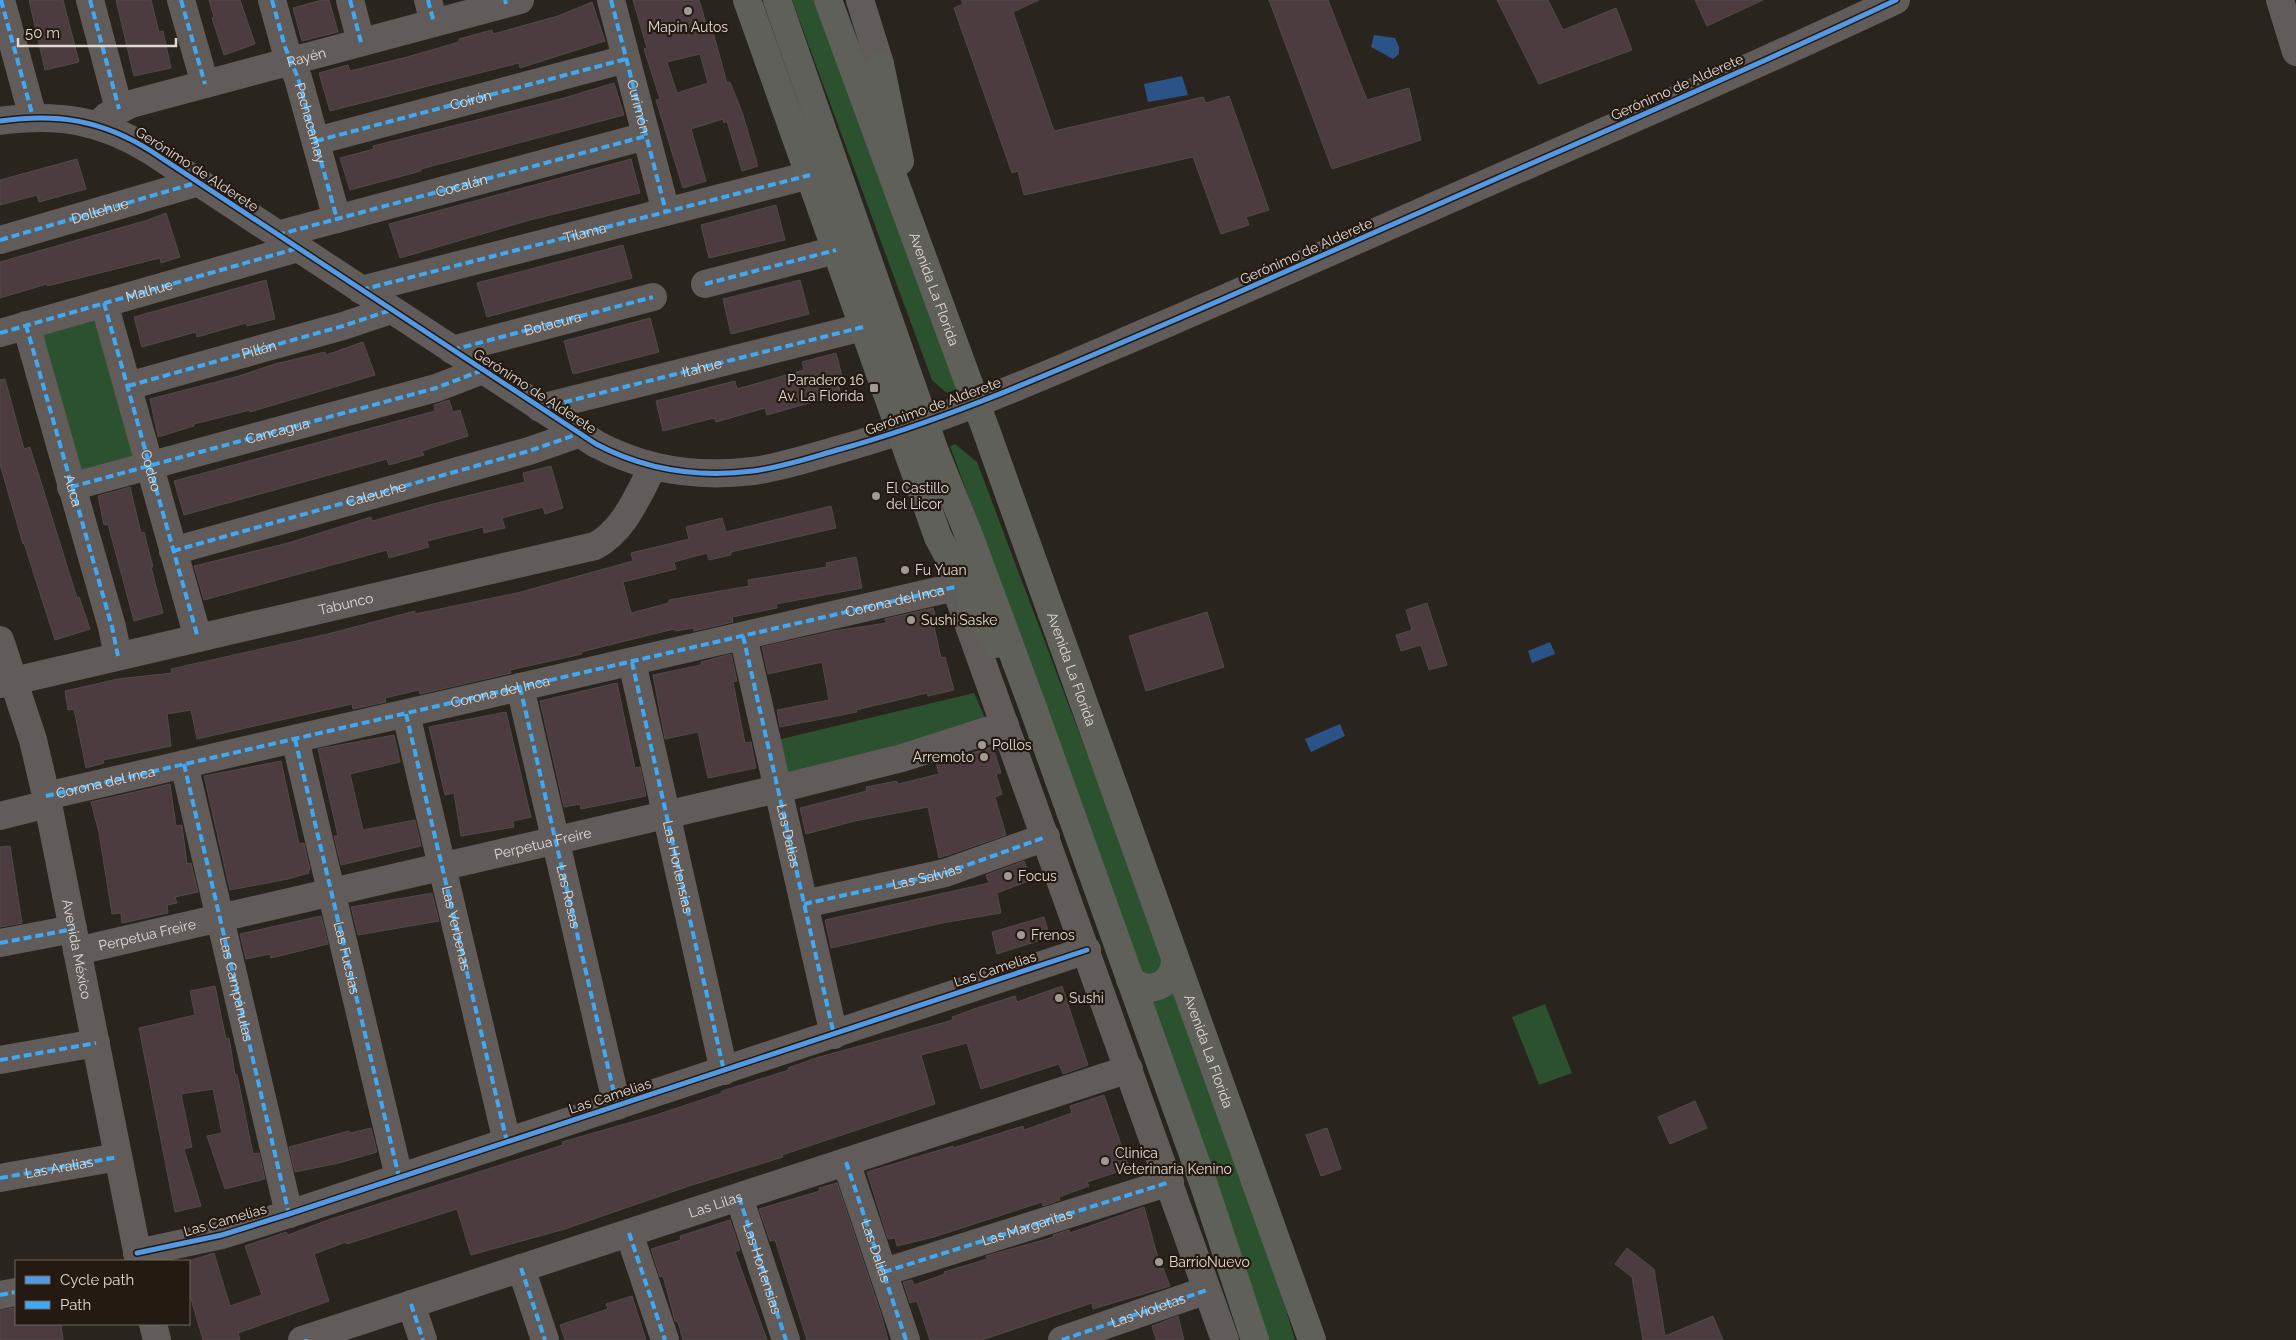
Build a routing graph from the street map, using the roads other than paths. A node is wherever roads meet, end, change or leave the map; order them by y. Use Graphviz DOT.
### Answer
graph roads {
  1 [pos="1,0"];
  2 [pos="90,0"];
  3 [pos="181,0"];
  4 [pos="272,0"];
  5 [pos="350,0"];
  6 [pos="611,0"];
  7 [pos="747,0"];
  8 [pos="777,0"];
  9 [pos="828,0"];
  10 [pos="860,0"];
  11 [pos="1896,0"];
  12 [pos="2280,0"];
  13 [pos="510,1"];
  14 [pos="431,12"];
  15 [pos="361,42"];
  16 [pos="2296,52"];
  17 [pos="626,59"];
  18 [pos="291,61"];
  19 [pos="880,64"];
  20 [pos="205,84"];
  21 [pos="810,95"];
  22 [pos="33,117"];
  23 [pos="108,117"];
  24 [pos="0,121"];
  25 [pos="646,136"];
  26 [pos="316,141"];
  27 [pos="810,176"];
  28 [pos="199,182"];
  29 [pos="666,212"];
  30 [pos="906,217"];
  31 [pos="337,219"];
  32 [pos="0,240"];
  33 [pos="287,241"];
  34 [pos="836,250"];
  35 [pos="705,284"];
  36 [pos="361,290"];
  37 [pos="653,297"];
  38 [pos="104,303"];
  39 [pos="391,310"];
  40 [pos="26,325"];
  41 [pos="863,327"];
  42 [pos="0,332"];
  43 [pos="452,350"];
  44 [pos="483,370"];
  45 [pos="128,386"];
  46 [pos="976,404"];
  47 [pos="540,408"];
  48 [pos="913,428"];
  49 [pos="578,434"];
  50 [pos="149,465"];
  51 [pos="653,467"];
  52 [pos="71,487"];
  53 [pos="938,537"];
  54 [pos="173,550"];
  55 [pos="955,588"];
  56 [pos="743,636"];
  57 [pos="198,638"];
  58 [pos="0,640"];
  59 [pos="118,656"];
  60 [pos="632,662"];
  61 [pos="7,682"];
  62 [pos="520,687"];
  63 [pos="1032,705"];
  64 [pos="406,714"];
  65 [pos="1005,725"];
  66 [pos="295,739"];
  67 [pos="184,764"];
  68 [pos="778,790"];
  69 [pos="47,800"];
  70 [pos="666,815"];
  71 [pos="0,816"];
  72 [pos="1046,837"];
  73 [pos="555,841"];
  74 [pos="442,867"];
  75 [pos="332,892"];
  76 [pos="804,904"];
  77 [pos="220,918"];
  78 [pos="75,940"];
  79 [pos="0,943"];
  80 [pos="1087,950"];
  81 [pos="1175,962"];
  82 [pos="1130,979"];
  83 [pos="834,1035"];
  84 [pos="96,1043"];
  85 [pos="0,1060"];
  86 [pos="1129,1070"];
  87 [pos="724,1071"];
  88 [pos="617,1106"];
  89 [pos="507,1142"];
  90 [pos="118,1157"];
  91 [pos="846,1162"];
  92 [pos="399,1177"];
  93 [pos="0,1178"];
  94 [pos="1170,1182"];
  95 [pos="739,1197"];
  96 [pos="289,1214"];
  97 [pos="629,1233"];
  98 [pos="138,1257"];
  99 [pos="521,1268"];
  100 [pos="884,1272"];
  101 [pos="1207,1290"];
  102 [pos="15,1292"];
  103 [pos="0,1294"];
  104 [pos="411,1304"];
  105 [pos="153,1325"];
  106 [pos="157,1340"];
  107 [pos="305,1340"];
  108 [pos="423,1340"];
  109 [pos="545,1340"];
  110 [pos="665,1340"];
  111 [pos="786,1340"];
  112 [pos="906,1340"];
  113 [pos="1062,1340"];
  114 [pos="1225,1340"];
  115 [pos="1255,1340"];
  116 [pos="1312,1340"];
  1 -- 22 [label="street"];
  2 -- 23 [label="street"];
  3 -- 20 [label="street"];
  4 -- 18 [label="street, Pachacamay"];
  5 -- 15 [label="street"];
  6 -- 17 [label="street, Curimón"];
  7 -- 27 [label="main road"];
  8 -- 21 [label="main road"];
  9 -- 30 [label="main road, Avenida La Florida"];
  10 -- 19 [label="street"];
  11 -- 46 [label="street, Gerónimo de Alderete"];
  12 -- 16 [label="street"];
  13 -- 14 [label="street, Rayén"];
  14 -- 15 [label="street, Rayén"];
  15 -- 18 [label="street, Rayén"];
  17 -- 25 [label="street, Curimón"];
  17 -- 26 [label="street, Coirón"];
  18 -- 20 [label="street, Rayén"];
  18 -- 26 [label="street, Pachacamay"];
  19 -- 30 [label="main road"];
  20 -- 23 [label="street, Rayén"];
  21 -- 34 [label="main road"];
  21 -- 48 [label="main road"];
  22 -- 23 [label="street, Gerónimo de Alderete"];
  22 -- 24 [label="street, Gerónimo de Alderete"];
  23 -- 28 [label="street, Gerónimo de Alderete"];
  25 -- 29 [label="street, Curimón"];
  25 -- 31 [label="street, Cocalán"];
  26 -- 31 [label="street, Pachacamay"];
  27 -- 29 [label="street, Tilama"];
  27 -- 34 [label="main road"];
  28 -- 32 [label="street, Dollehue"];
  28 -- 33 [label="street, Gerónimo de Alderete"];
  29 -- 36 [label="street, Tilama"];
  30 -- 46 [label="main road, Avenida La Florida"];
  31 -- 33 [label="street, Cocalán"];
  33 -- 36 [label="street, Gerónimo de Alderete"];
  33 -- 38 [label="street, Malhue"];
  34 -- 35 [label="street"];
  34 -- 41 [label="main road"];
  36 -- 39 [label="street, Gerónimo de Alderete"];
  37 -- 43 [label="street, Botacura"];
  38 -- 40 [label="street, Malhue"];
  38 -- 45 [label="street, Codao"];
  39 -- 43 [label="street, Gerónimo de Alderete"];
  39 -- 45 [label="street, Pillán"];
  40 -- 42 [label="street, Malhue"];
  40 -- 52 [label="street, Auca"];
  41 -- 47 [label="street, Itahue"];
  41 -- 48 [label="main road"];
  43 -- 44 [label="street, Gerónimo de Alderete"];
  44 -- 47 [label="street, Gerónimo de Alderete"];
  44 -- 50 [label="street, Cancagua"];
  45 -- 50 [label="street, Codao"];
  46 -- 48 [label="street, Gerónimo de Alderete"];
  46 -- 81 [label="main road, Avenida La Florida"];
  47 -- 49 [label="street, Gerónimo de Alderete"];
  48 -- 51 [label="street, Gerónimo de Alderete"];
  48 -- 53 [label="main road"];
  48 -- 63 [label="main road"];
  49 -- 51 [label="street, Gerónimo de Alderete"];
  49 -- 54 [label="street, Caleuche"];
  50 -- 52 [label="street, Cancagua"];
  50 -- 54 [label="street, Codao"];
  51 -- 57 [label="street, Tabunco"];
  52 -- 59 [label="street, Auca"];
  53 -- 55 [label="street"];
  53 -- 63 [label="main road"];
  54 -- 57 [label="street, Codao"];
  55 -- 56 [label="street, Corona del Inca"];
  55 -- 65 [label="street"];
  56 -- 60 [label="street, Corona del Inca"];
  56 -- 68 [label="street, Las Dalias"];
  57 -- 59 [label="street, Tabunco"];
  58 -- 61 [label="street, Avenida México"];
  59 -- 61 [label="street, Tabunco"];
  60 -- 62 [label="street, Corona del Inca"];
  60 -- 70 [label="street, Las Hortensias"];
  61 -- 69 [label="street, Avenida México"];
  62 -- 64 [label="street, Corona del Inca"];
  62 -- 73 [label="street, Las Rosas"];
  63 -- 82 [label="main road"];
  64 -- 66 [label="street, Corona del Inca"];
  64 -- 74 [label="street, Las Verbenas"];
  65 -- 68 [label="street, Perpetua Freire"];
  65 -- 72 [label="street"];
  66 -- 67 [label="street, Corona del Inca"];
  66 -- 75 [label="street, Las Fucsias"];
  67 -- 69 [label="street, Corona del Inca"];
  67 -- 77 [label="street, Las Campánulas"];
  68 -- 70 [label="street, Perpetua Freire"];
  68 -- 76 [label="street, Las Dalias"];
  69 -- 71 [label="street"];
  69 -- 78 [label="street, Avenida México"];
  70 -- 73 [label="street, Perpetua Freire"];
  70 -- 87 [label="street, Las Hortensias"];
  72 -- 76 [label="street, Las Salvias"];
  72 -- 80 [label="street"];
  73 -- 74 [label="street, Perpetua Freire"];
  73 -- 88 [label="street, Las Rosas"];
  74 -- 75 [label="street, Perpetua Freire"];
  74 -- 89 [label="street, Las Verbenas"];
  75 -- 77 [label="street, Perpetua Freire"];
  75 -- 92 [label="street, Las Fucsias"];
  76 -- 83 [label="street, Las Dalias"];
  77 -- 78 [label="street, Perpetua Freire"];
  77 -- 96 [label="street, Las Campánulas"];
  78 -- 79 [label="street, Perpetua Freire"];
  78 -- 84 [label="street, Avenida México"];
  80 -- 83 [label="street, Las Camelias"];
  80 -- 86 [label="street"];
  81 -- 82 [label="main road"];
  81 -- 116 [label="main road, Avenida La Florida"];
  82 -- 115 [label="main road"];
  83 -- 87 [label="street, Las Camelias"];
  84 -- 85 [label="street"];
  84 -- 90 [label="street, Avenida México"];
  86 -- 91 [label="street, Las Lilas"];
  86 -- 94 [label="street"];
  87 -- 88 [label="street, Las Camelias"];
  88 -- 89 [label="street, Las Camelias"];
  89 -- 92 [label="street, Las Camelias"];
  90 -- 93 [label="street, Las Aralias"];
  90 -- 98 [label="street, Avenida México"];
  91 -- 95 [label="street, Las Lilas"];
  91 -- 100 [label="street, Las Dalias"];
  92 -- 96 [label="street, Las Camelias"];
  94 -- 100 [label="street, Las Margaritas"];
  94 -- 101 [label="street"];
  95 -- 97 [label="street, Las Lilas"];
  95 -- 111 [label="street, Las Hortensias"];
  96 -- 98 [label="street, Las Camelias"];
  97 -- 99 [label="street, Las Lilas"];
  97 -- 110 [label="street"];
  99 -- 104 [label="street, Las Lilas"];
  99 -- 109 [label="street"];
  100 -- 112 [label="street, Las Dalias"];
  101 -- 113 [label="street, Las Violetas"];
  101 -- 114 [label="street"];
  102 -- 103 [label="street"];
  104 -- 107 [label="street, Las Lilas"];
  104 -- 108 [label="street"];
  105 -- 106 [label="street"];
}
